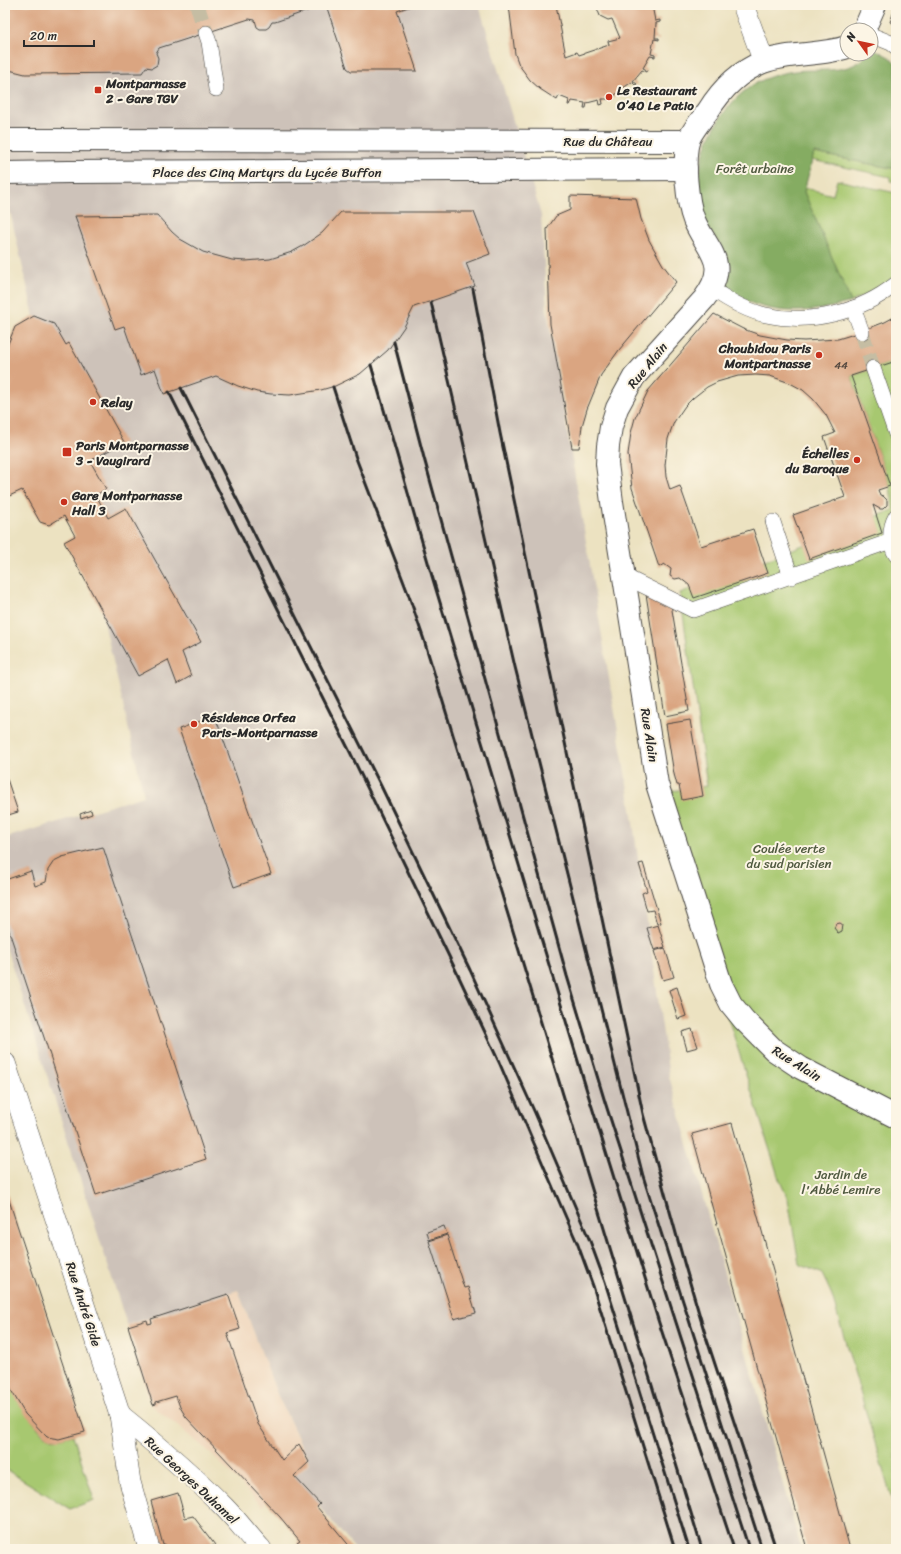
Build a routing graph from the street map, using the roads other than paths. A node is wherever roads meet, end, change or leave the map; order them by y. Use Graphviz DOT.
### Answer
graph roads {
  1 [pos="743,5"];
  2 [pos="875,5"];
  3 [pos="868,22"];
  4 [pos="206,33"];
  5 [pos="879,39"];
  6 [pos="896,47"];
  7 [pos="839,50"];
  8 [pos="764,62"];
  9 [pos="216,89"];
  10 [pos="5,140"];
  11 [pos="688,141"];
  12 [pos="686,169"];
  13 [pos="5,173"];
  14 [pos="896,284"];
  15 [pos="712,288"];
  16 [pos="853,308"];
  17 [pos="862,332"];
  18 [pos="873,368"];
  19 [pos="896,434"];
  20 [pos="896,516"];
  21 [pos="773,522"];
  22 [pos="891,541"];
  23 [pos="896,555"];
  24 [pos="624,576"];
  25 [pos="791,577"];
  26 [pos="5,1063"];
  27 [pos="896,1117"];
  28 [pos="120,1415"];
  29 [pos="149,1549"];
  30 [pos="261,1549"];
  1 -- 8 [label="street"];
  2 -- 3 [label="main road"];
  4 -- 9 [label="street"];
  5 -- 6 [label="street"];
  7 -- 8 [label="main road"];
  8 -- 11 [label="main road"];
  10 -- 11 [label="main road, Rue du Château"];
  11 -- 12 [label="main road"];
  12 -- 13 [label="main road, Place des Cinq Martyrs du Lycée Buffon"];
  12 -- 15 [label="main road"];
  14 -- 16 [label="street"];
  15 -- 16 [label="street"];
  15 -- 24 [label="main road, Rue Alain"];
  16 -- 17 [label="street"];
  18 -- 19 [label="street"];
  20 -- 22 [label="street"];
  21 -- 25 [label="street"];
  22 -- 23 [label="street"];
  22 -- 25 [label="street"];
  24 -- 25 [label="street"];
  24 -- 27 [label="main road, Rue Alain"];
  26 -- 28 [label="street, Rue André Gide"];
  28 -- 29 [label="street, Rue André Gide"];
  28 -- 30 [label="street, Rue Georges Duhamel"];
}
